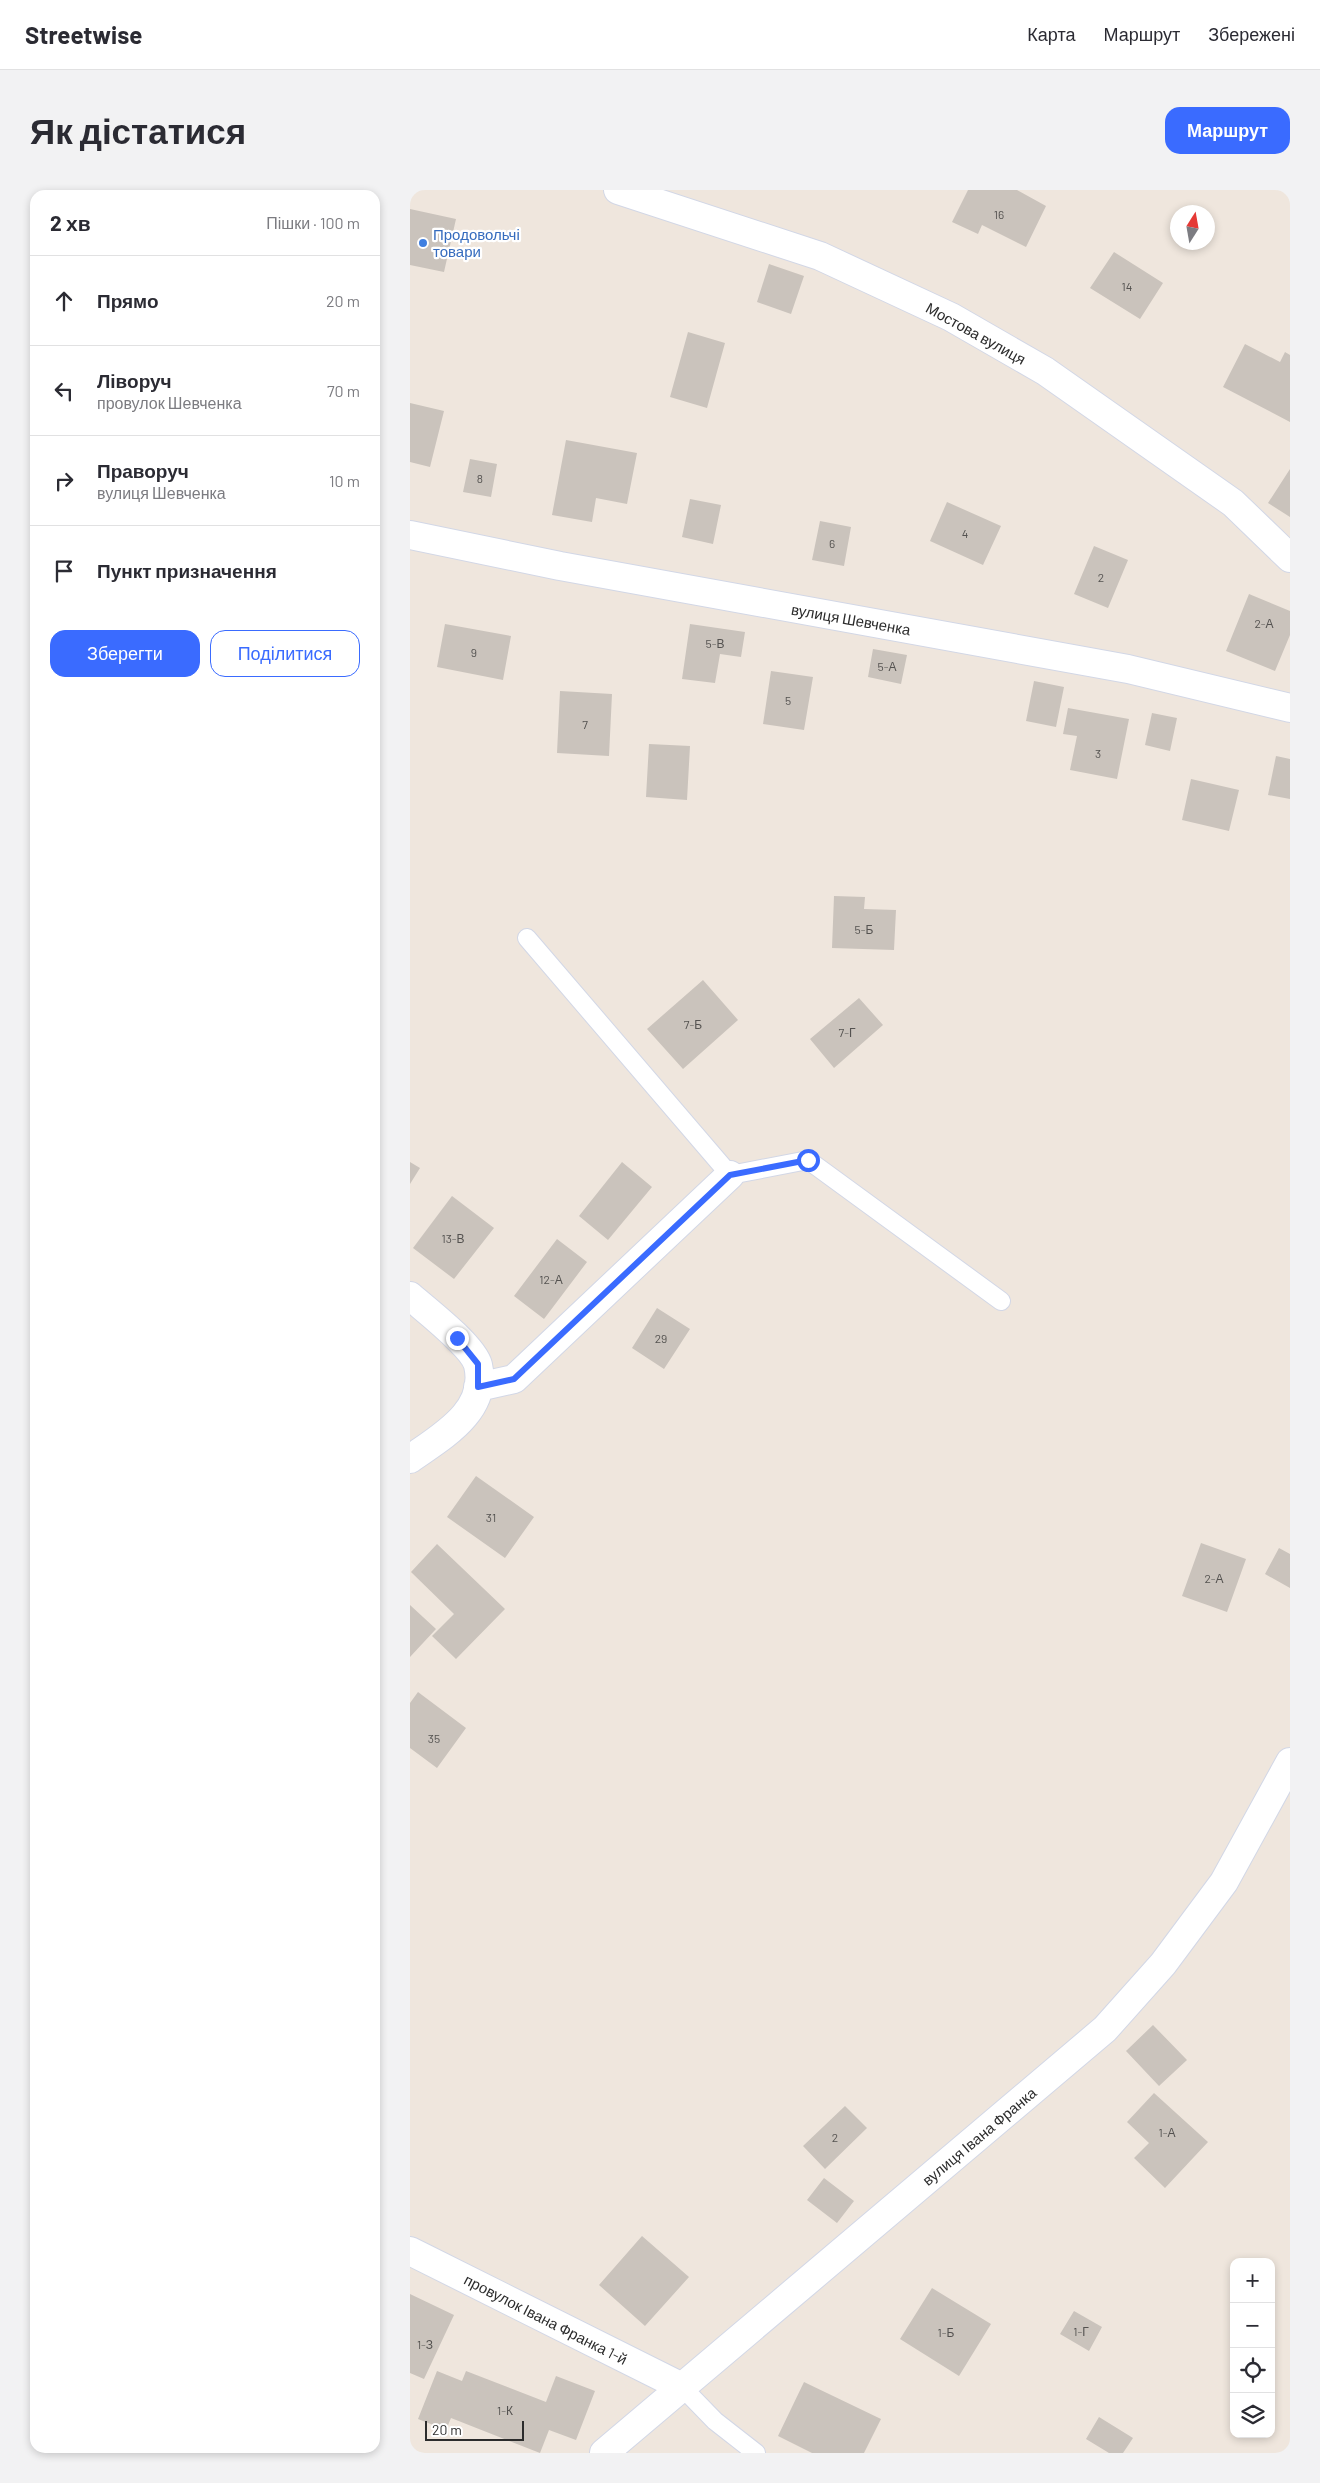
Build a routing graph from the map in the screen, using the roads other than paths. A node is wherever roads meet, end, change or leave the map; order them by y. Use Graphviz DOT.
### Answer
graph roads {
  1 [pos="618,190"];
  2 [pos="410,535"];
  3 [pos="1290,558"];
  4 [pos="1290,708"];
  5 [pos="527,938"];
  6 [pos="730,1175"];
  7 [pos="410,1296"];
  8 [pos="1001,1300"];
  9 [pos="478,1387"];
  10 [pos="410,1459"];
  11 [pos="1290,1762"];
  12 [pos="410,2251"];
  13 [pos="682,2387"];
  14 [pos="604,2453"];
  15 [pos="756,2453"];
  1 -- 3 [label="street, Мостова вулиця"];
  2 -- 4 [label="street, вулиця Шевченка"];
  5 -- 6 [label="lane"];
  6 -- 8 [label="lane"];
  6 -- 9 [label="street"];
  7 -- 9 [label="street"];
  9 -- 10 [label="street"];
  11 -- 13 [label="street, вулиця Івана Франка"];
  12 -- 13 [label="street, провулок Івана Франка 1-й"];
  13 -- 14 [label="street, вулиця Івана Франка"];
  13 -- 15 [label="lane"];
}
